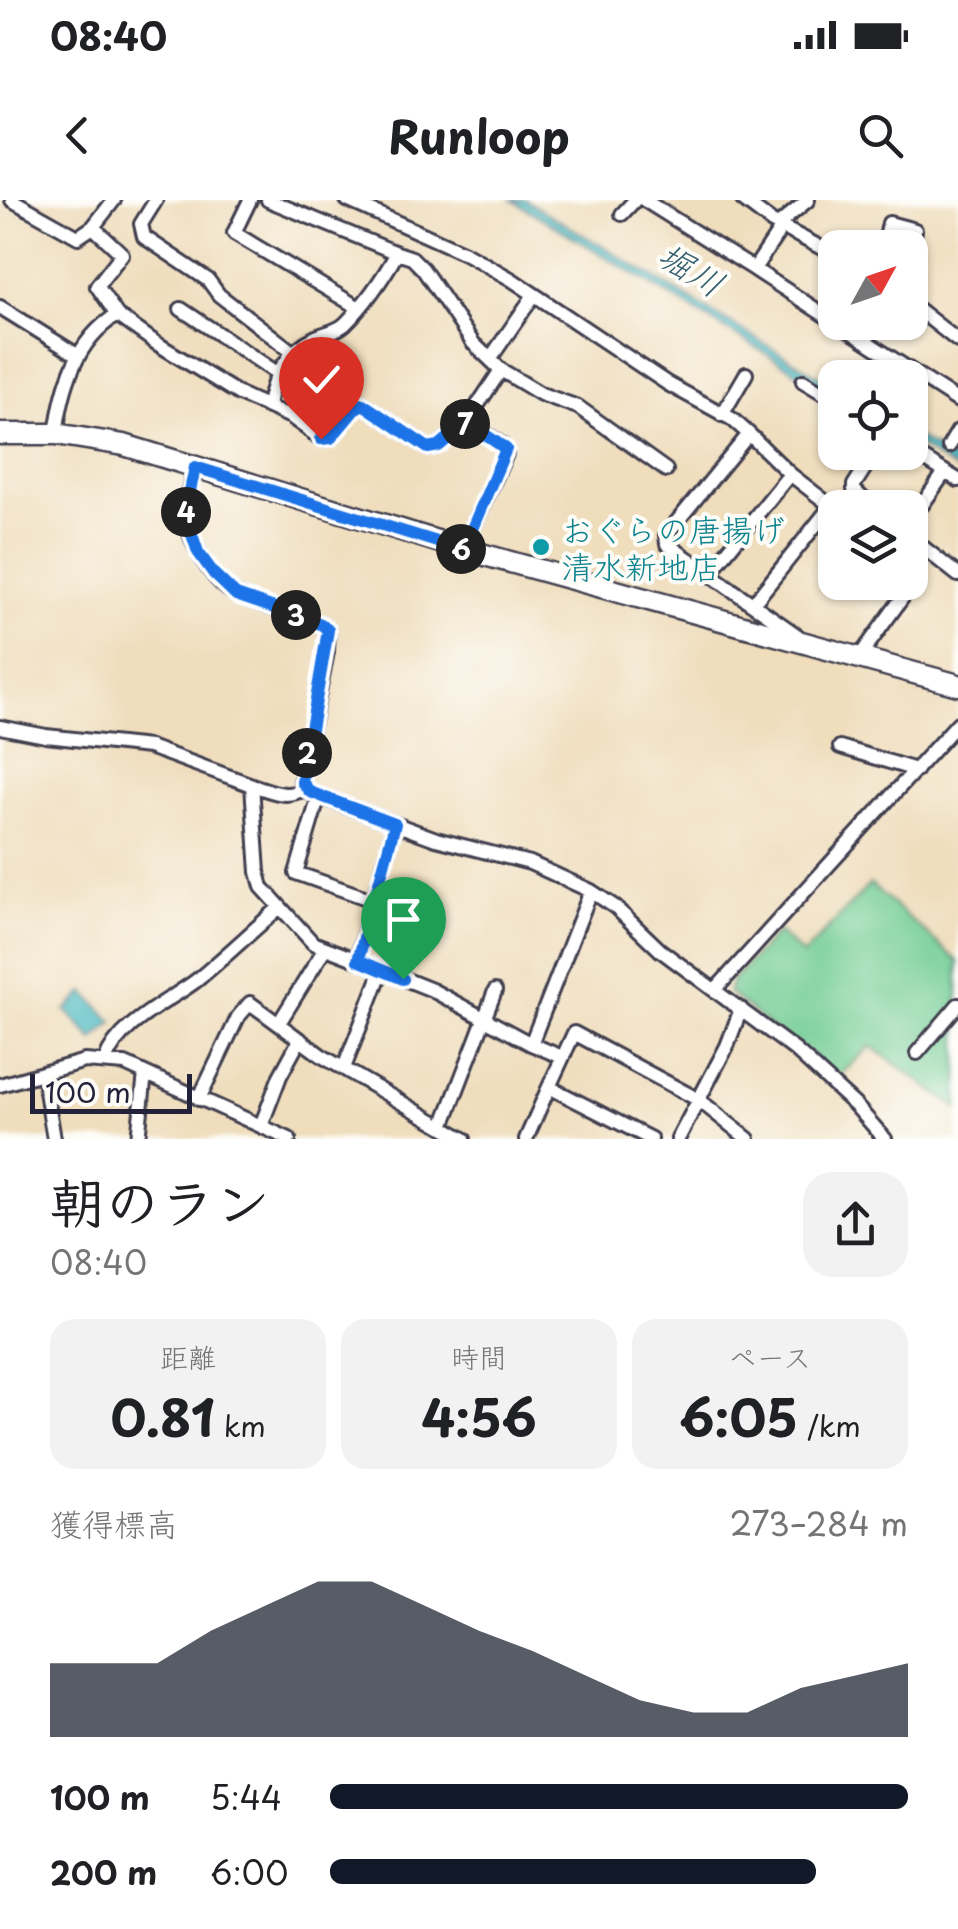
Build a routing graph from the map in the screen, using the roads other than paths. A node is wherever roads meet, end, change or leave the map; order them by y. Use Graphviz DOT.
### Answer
graph roads {
  1 [pos="12,200"];
  2 [pos="114,200"];
  3 [pos="156,200"];
  4 [pos="250,200"];
  5 [pos="268,200"];
  6 [pos="347,200"];
  7 [pos="635,200"];
  8 [pos="644,200"];
  9 [pos="742,200"];
  10 [pos="808,200"];
  11 [pos="622,214"];
  12 [pos="94,226"];
  13 [pos="780,226"];
  14 [pos="887,230"];
  15 [pos="915,230"];
  16 [pos="818,245"];
  17 [pos="398,252"];
  18 [pos="754,270"];
  19 [pos="534,295"];
  20 [pos="0,307"];
  21 [pos="359,308"];
  22 [pos="181,309"];
  23 [pos="818,311"];
  24 [pos="117,315"];
  25 [pos="928,317"];
  26 [pos="864,340"];
  27 [pos="958,340"];
  28 [pos="295,354"];
  29 [pos="76,355"];
  30 [pos="490,359"];
  31 [pos="501,370"];
  32 [pos="277,373"];
  33 [pos="746,374"];
  34 [pos="803,380"];
  35 [pos="818,389"];
  36 [pos="958,401"];
  37 [pos="268,406"];
  38 [pos="722,414"];
  39 [pos="467,422"];
  40 [pos="958,430"];
  41 [pos="0,434"];
  42 [pos="56,434"];
  43 [pos="749,434"];
  44 [pos="949,446"];
  45 [pos="928,461"];
  46 [pos="195,467"];
  47 [pos="666,470"];
  48 [pos="864,470"];
  49 [pos="945,472"];
  50 [pos="790,474"];
  51 [pos="958,480"];
  52 [pos="854,490"];
  53 [pos="818,495"];
  54 [pos="928,496"];
  55 [pos="818,528"];
  56 [pos="463,550"];
  57 [pos="928,551"];
  58 [pos="708,575"];
  59 [pos="958,575"];
  60 [pos="901,600"];
  61 [pos="753,604"];
  62 [pos="804,641"];
  63 [pos="860,656"];
  64 [pos="958,685"];
  65 [pos="958,723"];
  66 [pos="0,727"];
  67 [pos="840,747"];
  68 [pos="916,770"];
  69 [pos="252,785"];
  70 [pos="305,788"];
  71 [pos="319,796"];
  72 [pos="395,824"];
  73 [pos="591,890"];
  74 [pos="373,902"];
  75 [pos="278,908"];
  76 [pos="426,919"];
  77 [pos="324,950"];
  78 [pos="358,960"];
  79 [pos="382,970"];
  80 [pos="714,990"];
  81 [pos="495,991"];
  82 [pos="958,1005"];
  83 [pos="741,1010"];
  84 [pos="484,1020"];
  85 [pos="279,1023"];
  86 [pos="300,1039"];
  87 [pos="531,1044"];
  88 [pos="917,1053"];
  89 [pos="562,1057"];
  90 [pos="106,1061"];
  91 [pos="344,1068"];
  92 [pos="43,1073"];
  93 [pos="145,1073"];
  94 [pos="0,1085"];
  95 [pos="549,1087"];
  96 [pos="199,1099"];
  97 [pos="699,1100"];
  98 [pos="262,1126"];
  99 [pos="444,1126"];
  100 [pos="54,1139"];
  101 [pos="138,1139"];
  102 [pos="289,1139"];
  103 [pos="464,1139"];
  104 [pos="526,1139"];
  105 [pos="651,1139"];
  106 [pos="678,1139"];
  107 [pos="748,1139"];
  108 [pos="885,1139"];
  1 -- 12 [label="street"];
  2 -- 12 [label="street"];
  3 -- 28 [label="street"];
  4 -- 21 [label="street"];
  5 -- 17 [label="street"];
  6 -- 19 [label="street"];
  7 -- 11 [label="street"];
  8 -- 18 [label="street"];
  9 -- 13 [label="street"];
  10 -- 13 [label="street"];
  12 -- 24 [label="street"];
  13 -- 16 [label="street"];
  13 -- 18 [label="street"];
  14 -- 15 [label="street"];
  17 -- 21 [label="street"];
  17 -- 30 [label="street"];
  18 -- 23 [label="street"];
  19 -- 30 [label="street"];
  19 -- 38 [label="street"];
  20 -- 29 [label="street"];
  21 -- 28 [label="street"];
  22 -- 32 [label="street"];
  24 -- 29 [label="street"];
  24 -- 37 [label="street"];
  25 -- 27 [label="street"];
  26 -- 36 [label="street"];
  28 -- 32 [label="street"];
  29 -- 42 [label="street"];
  30 -- 31 [label="street"];
  31 -- 39 [label="street"];
  31 -- 47 [label="street"];
  32 -- 37 [label="street"];
  33 -- 38 [label="street"];
  34 -- 35 [label="street"];
  37 -- 39 [label="street"];
  38 -- 43 [label="street"];
  39 -- 56 [label="street"];
  40 -- 44 [label="street"];
  41 -- 42 [label="main road"];
  42 -- 46 [label="main road"];
  43 -- 50 [label="street"];
  43 -- 58 [label="street"];
  45 -- 49 [label="street"];
  46 -- 56 [label="main road"];
  46 -- 70 [label="street"];
  48 -- 52 [label="street"];
  49 -- 51 [label="street"];
  49 -- 54 [label="street"];
  50 -- 53 [label="street"];
  50 -- 58 [label="street"];
  55 -- 61 [label="street"];
  56 -- 62 [label="main road"];
  57 -- 59 [label="street"];
  58 -- 61 [label="street"];
  60 -- 63 [label="street"];
  61 -- 62 [label="street"];
  62 -- 63 [label="main road"];
  63 -- 64 [label="main road"];
  65 -- 68 [label="street"];
  66 -- 69 [label="street"];
  67 -- 68 [label="street"];
  68 -- 80 [label="street"];
  69 -- 70 [label="street"];
  69 -- 75 [label="street"];
  70 -- 71 [label="street"];
  71 -- 72 [label="street"];
  71 -- 74 [label="street"];
  72 -- 73 [label="street"];
  72 -- 74 [label="street"];
  73 -- 80 [label="street"];
  73 -- 87 [label="street"];
  74 -- 76 [label="street"];
  74 -- 78 [label="street"];
  75 -- 77 [label="street"];
  75 -- 90 [label="street"];
  77 -- 78 [label="street"];
  77 -- 85 [label="street"];
  78 -- 79 [label="street"];
  79 -- 84 [label="street"];
  79 -- 91 [label="street"];
  80 -- 83 [label="street"];
  81 -- 84 [label="street"];
  82 -- 88 [label="street"];
  83 -- 97 [label="street"];
  83 -- 108 [label="street"];
  84 -- 87 [label="street"];
  84 -- 99 [label="street"];
  85 -- 86 [label="street"];
  85 -- 96 [label="street"];
  86 -- 91 [label="street"];
  86 -- 98 [label="street"];
  87 -- 89 [label="street"];
  89 -- 95 [label="street"];
  89 -- 97 [label="street"];
  90 -- 92 [label="street"];
  90 -- 93 [label="street"];
  91 -- 99 [label="street"];
  92 -- 94 [label="street"];
  92 -- 100 [label="street"];
  93 -- 96 [label="street"];
  93 -- 101 [label="street"];
  95 -- 104 [label="street"];
  95 -- 105 [label="street"];
  96 -- 98 [label="street"];
  97 -- 106 [label="street"];
  97 -- 107 [label="street"];
  98 -- 102 [label="street"];
  99 -- 103 [label="street"];
}
